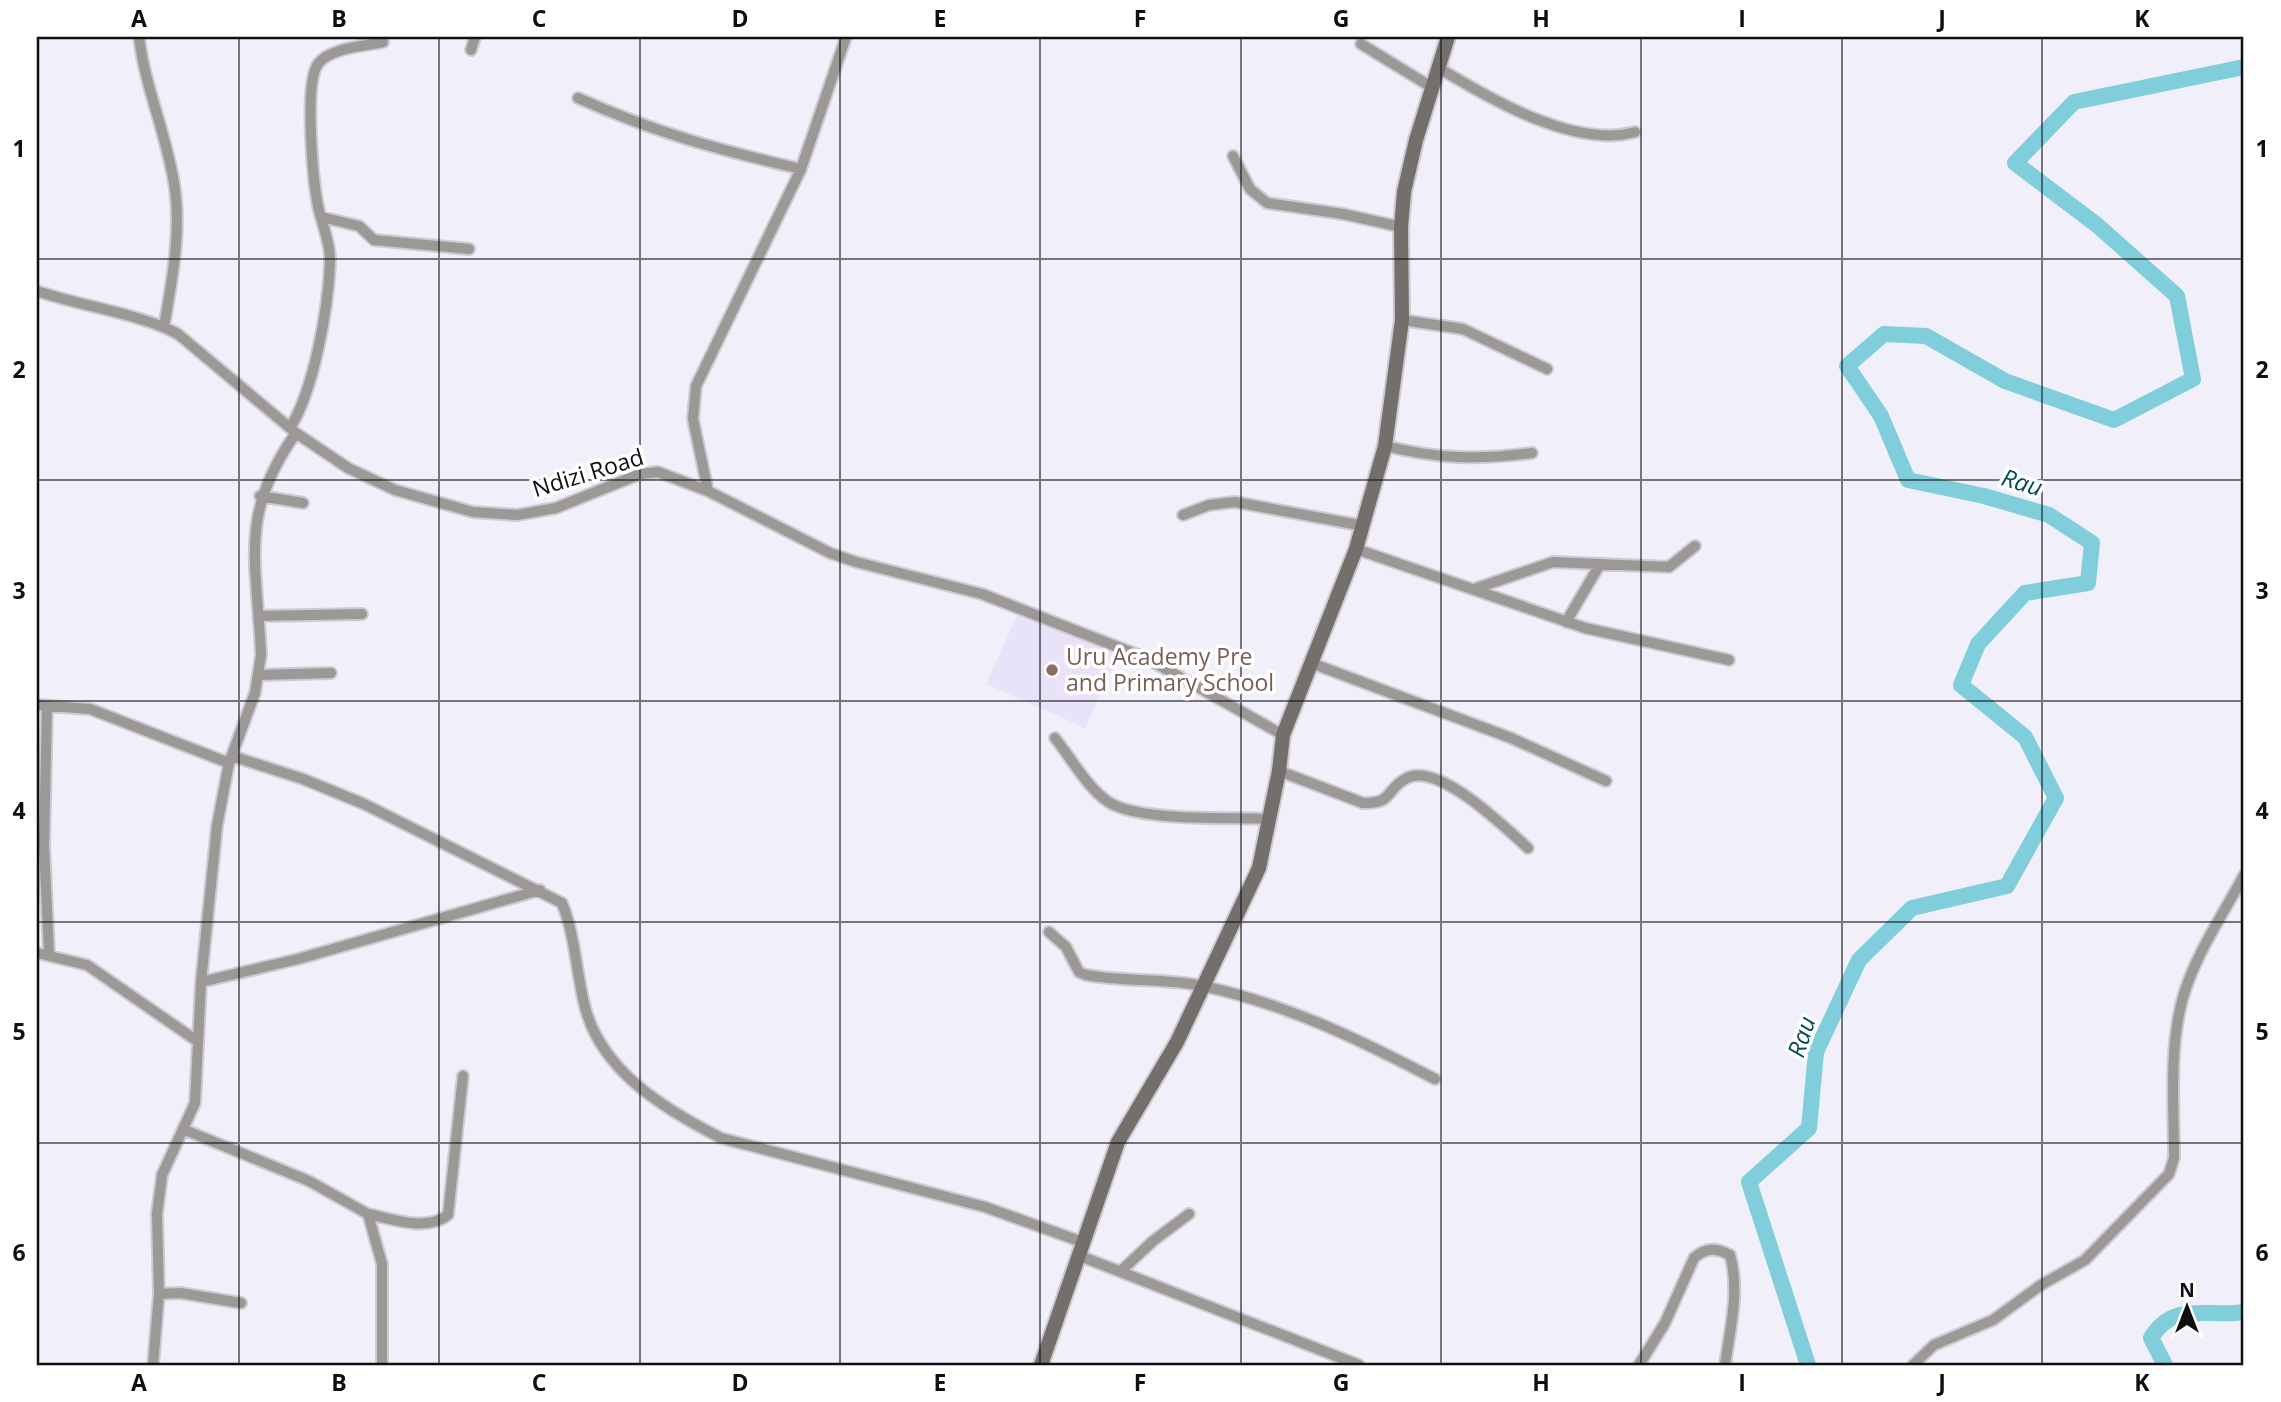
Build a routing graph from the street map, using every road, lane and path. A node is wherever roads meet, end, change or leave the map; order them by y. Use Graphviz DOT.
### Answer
graph roads {
  1 [pos="139,37"];
  2 [pos="475,37"];
  3 [pos="846,37"];
  4 [pos="1448,37"];
  5 [pos="383,42"];
  6 [pos="1361,44"];
  7 [pos="471,50"];
  8 [pos="1439,68"];
  9 [pos="1433,88"];
  10 [pos="578,98"];
  11 [pos="1635,132"];
  12 [pos="1233,156"];
  13 [pos="801,169"];
  14 [pos="321,217"];
  15 [pos="1401,227"];
  16 [pos="469,249"];
  17 [pos="37,291"];
  18 [pos="1402,320"];
  19 [pos="164,327"];
  20 [pos="1547,369"];
  21 [pos="293,431"];
  22 [pos="1385,446"];
  23 [pos="1532,453"];
  24 [pos="708,491"];
  25 [pos="260,496"];
  26 [pos="303,503"];
  27 [pos="1183,515"];
  28 [pos="1364,526"];
  29 [pos="1695,547"];
  30 [pos="1356,549"];
  31 [pos="1599,566"];
  32 [pos="1474,589"];
  33 [pos="362,614"];
  34 [pos="259,615"];
  35 [pos="1566,622"];
  36 [pos="1729,660"];
  37 [pos="1311,663"];
  38 [pos="331,673"];
  39 [pos="259,675"];
  40 [pos="42,706"];
  41 [pos="1283,735"];
  42 [pos="1055,738"];
  43 [pos="231,760"];
  44 [pos="1279,771"];
  45 [pos="1606,781"];
  46 [pos="1268,819"];
  47 [pos="1528,848"];
  48 [pos="2244,875"];
  49 [pos="540,890"];
  50 [pos="1049,932"];
  51 [pos="43,953"];
  52 [pos="201,982"];
  53 [pos="1202,986"];
  54 [pos="197,1041"];
  55 [pos="463,1076"];
  56 [pos="1435,1079"];
  57 [pos="185,1130"];
  58 [pos="368,1214"];
  59 [pos="1189,1214"];
  60 [pos="1082,1250"];
  61 [pos="1122,1270"];
  62 [pos="159,1294"];
  63 [pos="241,1303"];
  64 [pos="153,1365"];
  65 [pos="382,1365"];
  66 [pos="1041,1365"];
  67 [pos="1359,1365"];
  68 [pos="1639,1365"];
  69 [pos="1725,1365"];
  70 [pos="1913,1365"];
  1 -- 19 [label="street"];
  2 -- 7 [label="street"];
  3 -- 13 [label="street"];
  4 -- 8 [label="street"];
  5 -- 14 [label="street"];
  6 -- 9 [label="street"];
  8 -- 9 [label="street"];
  8 -- 11 [label="street"];
  9 -- 15 [label="street"];
  10 -- 13 [label="street"];
  12 -- 15 [label="street"];
  13 -- 24 [label="street"];
  14 -- 16 [label="street"];
  14 -- 21 [label="street"];
  15 -- 18 [label="street"];
  17 -- 19 [label="street, Ndizi Road"];
  18 -- 20 [label="street"];
  18 -- 22 [label="street"];
  19 -- 21 [label="street, Ndizi Road"];
  21 -- 24 [label="street, Ndizi Road"];
  21 -- 25 [label="street"];
  22 -- 23 [label="street"];
  22 -- 28 [label="street"];
  24 -- 41 [label="street, Ndizi Road"];
  25 -- 26 [label="street"];
  25 -- 34 [label="street"];
  27 -- 28 [label="street"];
  28 -- 30 [label="street"];
  29 -- 31 [label="street"];
  30 -- 32 [label="street"];
  30 -- 37 [label="street"];
  31 -- 32 [label="street"];
  31 -- 35 [label="street"];
  32 -- 35 [label="street"];
  33 -- 34 [label="street"];
  34 -- 39 [label="street"];
  35 -- 36 [label="street"];
  37 -- 41 [label="street"];
  37 -- 45 [label="street"];
  38 -- 39 [label="street"];
  39 -- 43 [label="street"];
  40 -- 43 [label="street"];
  40 -- 51 [label="street"];
  41 -- 44 [label="street"];
  42 -- 46 [label="street"];
  43 -- 49 [label="street"];
  43 -- 52 [label="street"];
  44 -- 46 [label="street"];
  44 -- 47 [label="street"];
  46 -- 53 [label="street"];
  48 -- 70 [label="street"];
  49 -- 52 [label="street"];
  49 -- 60 [label="street"];
  50 -- 53 [label="street"];
  51 -- 54 [label="street"];
  52 -- 54 [label="street"];
  53 -- 56 [label="street"];
  53 -- 60 [label="street"];
  54 -- 57 [label="street"];
  55 -- 58 [label="street"];
  57 -- 58 [label="street"];
  57 -- 62 [label="street"];
  58 -- 65 [label="street"];
  59 -- 61 [label="street"];
  60 -- 61 [label="street"];
  60 -- 66 [label="street"];
  61 -- 67 [label="street"];
  62 -- 63 [label="street"];
  62 -- 64 [label="street"];
  68 -- 69 [label="street"];
}
